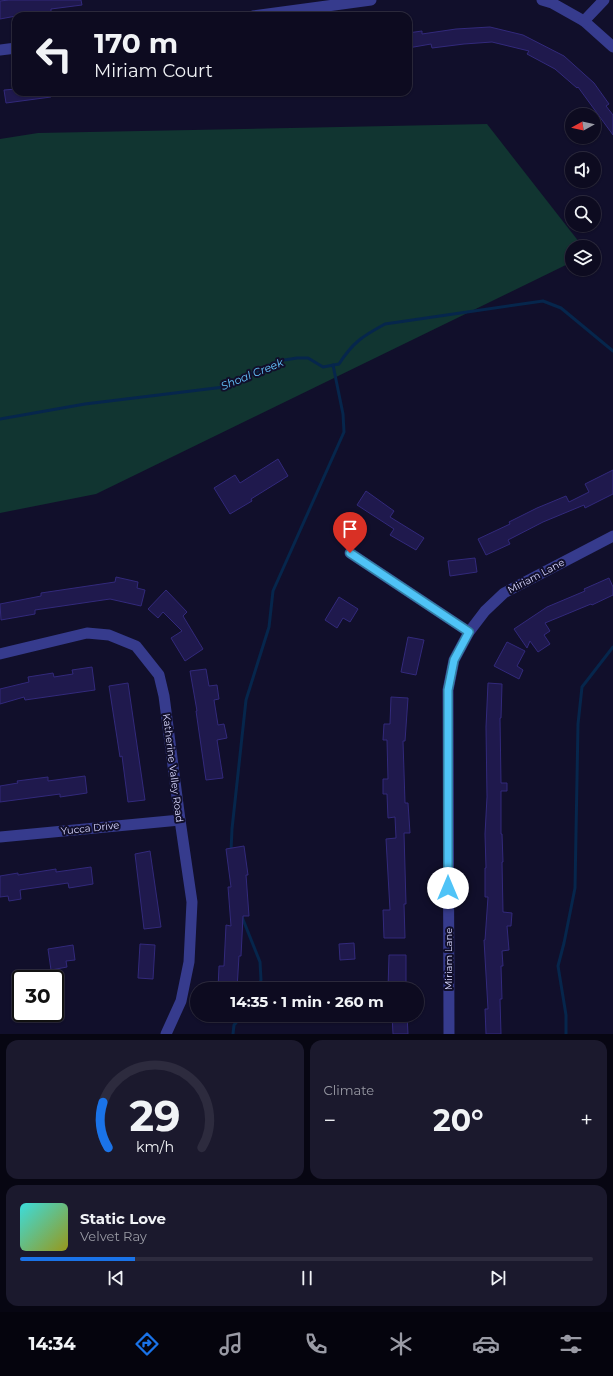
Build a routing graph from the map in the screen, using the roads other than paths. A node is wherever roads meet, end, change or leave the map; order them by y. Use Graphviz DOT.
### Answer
graph roads {
  1 [pos="371,0"];
  2 [pos="542,0"];
  3 [pos="604,0"];
  4 [pos="282,12"];
  5 [pos="584,21"];
  6 [pos="613,47"];
  7 [pos="12,48"];
  8 [pos="0,50"];
  9 [pos="613,536"];
  10 [pos="350,553"];
  11 [pos="469,632"];
  12 [pos="0,654"];
  13 [pos="180,820"];
  14 [pos="0,837"];
  15 [pos="166,1034"];
  16 [pos="449,1034"];
  1 -- 4 [label="street"];
  2 -- 5 [label="street"];
  3 -- 5 [label="street"];
  5 -- 6 [label="street"];
  7 -- 8 [label="street"];
  9 -- 11 [label="street, Miriam Lane"];
  10 -- 11 [label="street"];
  11 -- 16 [label="street, Miriam Lane"];
  12 -- 13 [label="street, Katherine Valley Road"];
  13 -- 14 [label="street, Yucca Drive"];
  13 -- 15 [label="street, Katherine Valley Road"];
}
